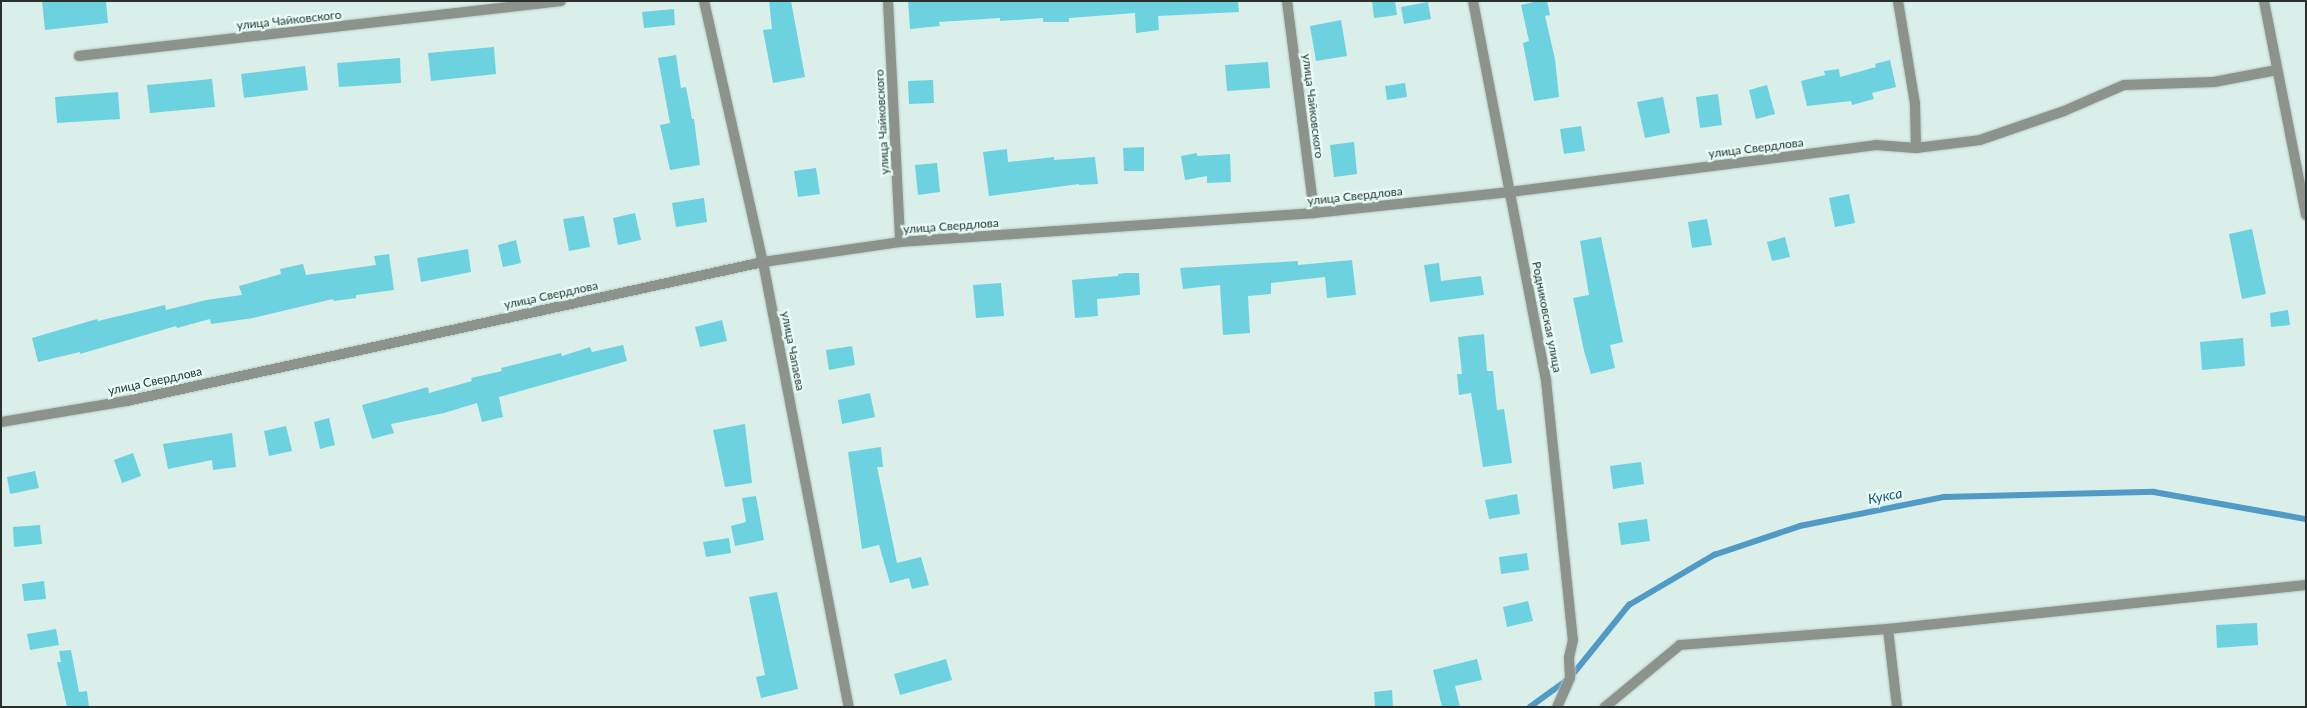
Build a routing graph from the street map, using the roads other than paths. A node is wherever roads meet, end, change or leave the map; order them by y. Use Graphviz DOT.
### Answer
graph roads {
  1 [pos="561,1"];
  2 [pos="704,1"];
  3 [pos="888,1"];
  4 [pos="1287,1"];
  5 [pos="1473,1"];
  6 [pos="1898,1"];
  7 [pos="2264,1"];
  8 [pos="79,56"];
  9 [pos="2277,70"];
  10 [pos="1916,148"];
  11 [pos="1510,192"];
  12 [pos="1314,213"];
  13 [pos="2306,215"];
  14 [pos="900,242"];
  15 [pos="763,262"];
  16 [pos="1,422"];
  17 [pos="2306,585"];
  18 [pos="1888,629"];
  19 [pos="849,707"];
  20 [pos="1557,707"];
  21 [pos="1605,707"];
  22 [pos="1896,707"];
  1 -- 8 [label="street, улица Чайковского"];
  2 -- 15 [label="street, улица Чапаева"];
  3 -- 14 [label="street, улица Чайковского"];
  4 -- 12 [label="street, улица Чайковского"];
  5 -- 11 [label="street, Родниковская улица"];
  6 -- 10 [label="street"];
  7 -- 9 [label="street"];
  9 -- 10 [label="street, улица Свердлова"];
  9 -- 13 [label="street"];
  10 -- 11 [label="street, улица Свердлова"];
  11 -- 12 [label="street, улица Свердлова"];
  11 -- 20 [label="street, Родниковская улица"];
  12 -- 14 [label="street, улица Свердлова"];
  14 -- 15 [label="street, улица Свердлова"];
  15 -- 16 [label="street, улица Свердлова"];
  15 -- 19 [label="street, улица Чапаева"];
  17 -- 18 [label="street"];
  18 -- 21 [label="street"];
  18 -- 22 [label="street"];
}
